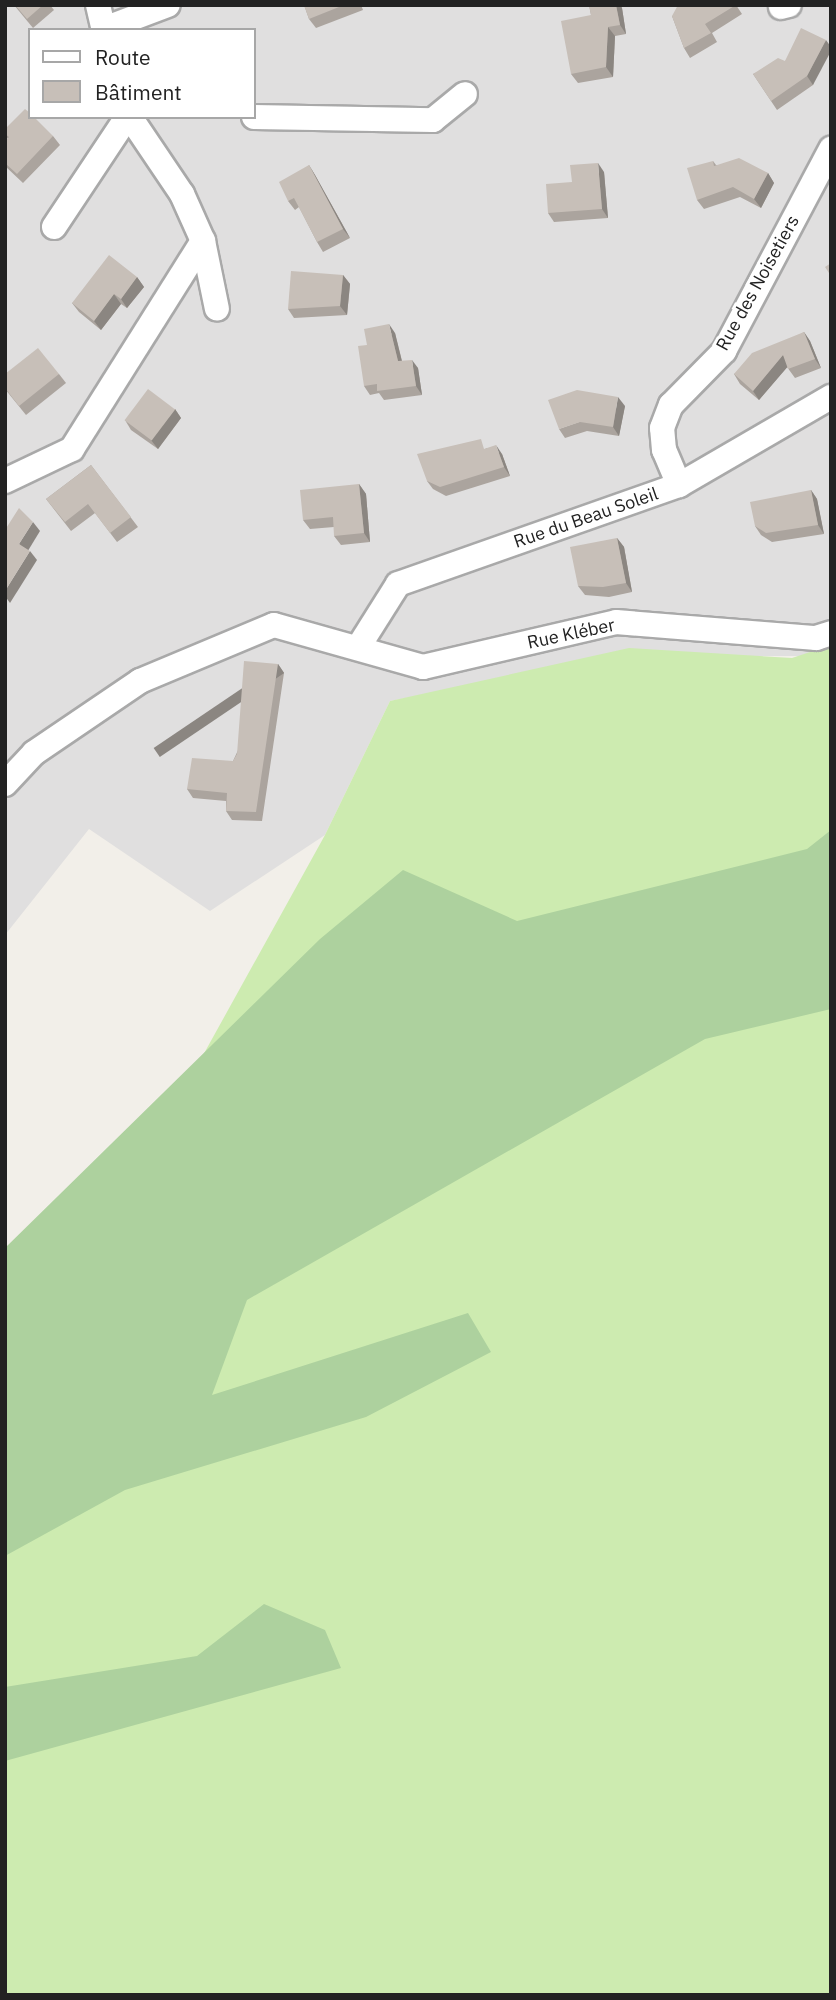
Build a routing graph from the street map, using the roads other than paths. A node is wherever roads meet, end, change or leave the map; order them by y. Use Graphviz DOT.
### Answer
graph roads {
  1 [pos="98,5"];
  2 [pos="168,5"];
  3 [pos="104,28"];
  4 [pos="107,28"];
  5 [pos="465,94"];
  6 [pos="256,117"];
  7 [pos="127,119"];
  8 [pos="129,119"];
  9 [pos="831,149"];
  10 [pos="54,227"];
  11 [pos="203,241"];
  12 [pos="217,309"];
  13 [pos="831,397"];
  14 [pos="5,481"];
  15 [pos="679,485"];
  16 [pos="831,633"];
  17 [pos="359,646"];
  18 [pos="5,784"];
  1 -- 3 [label="street"];
  2 -- 4 [label="street"];
  5 -- 6 [label="street"];
  7 -- 10 [label="street"];
  8 -- 11 [label="street"];
  9 -- 15 [label="street, Rue des Noisetiers"];
  11 -- 12 [label="street"];
  11 -- 14 [label="street"];
  13 -- 15 [label="street, Rue du Beau Soleil"];
  15 -- 17 [label="street, Rue du Beau Soleil"];
  16 -- 17 [label="street, Rue Kléber"];
  17 -- 18 [label="street, Rue Kléber"];
}
